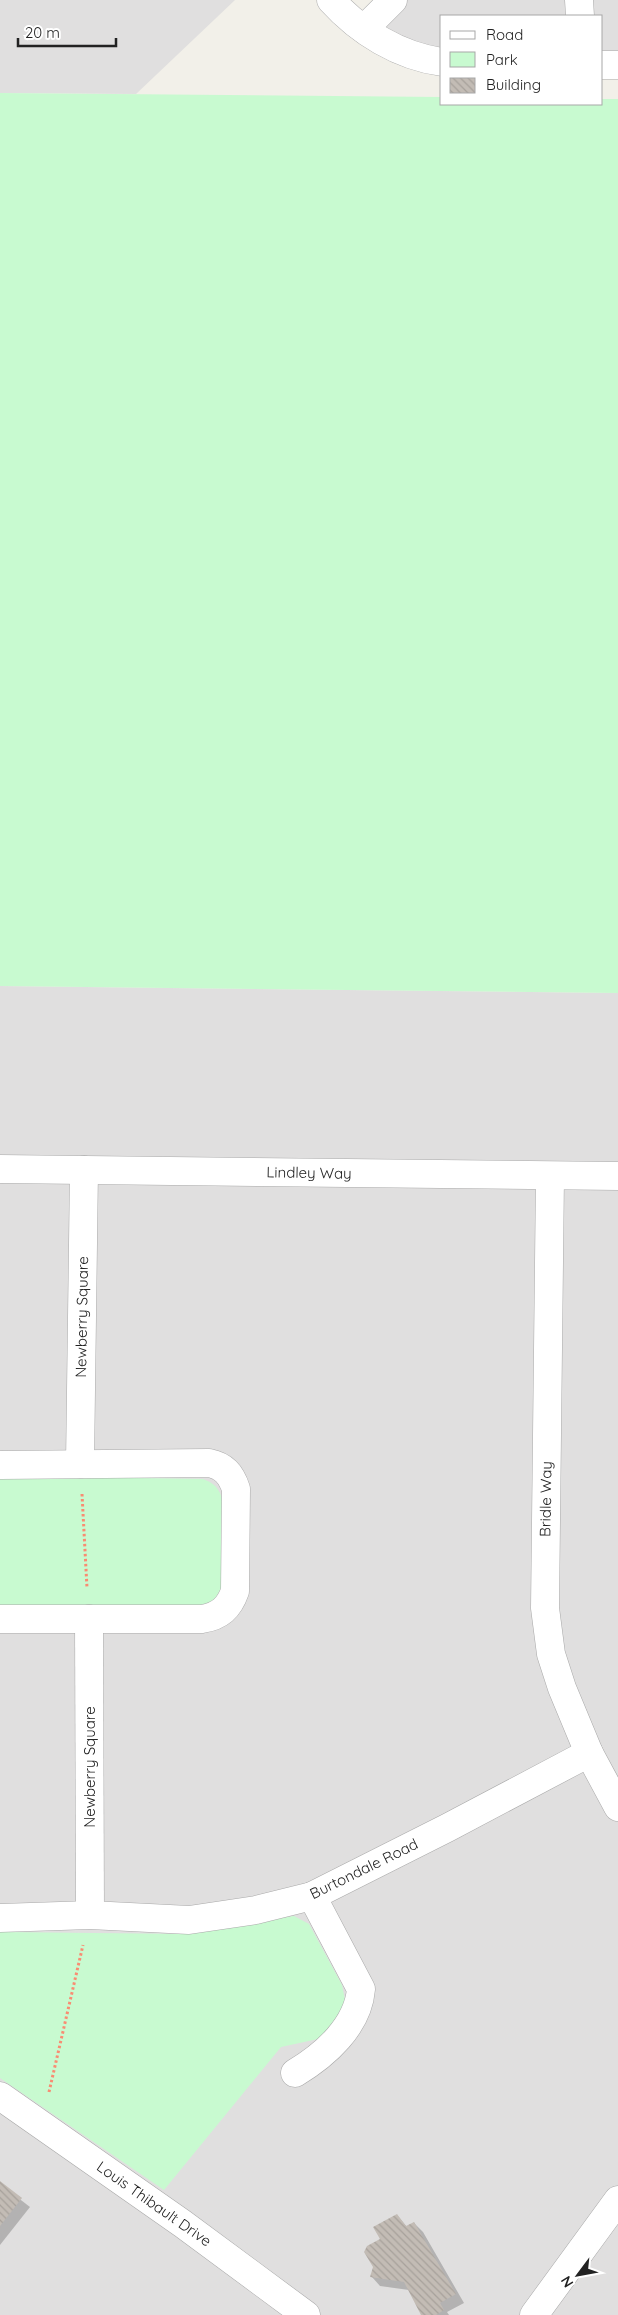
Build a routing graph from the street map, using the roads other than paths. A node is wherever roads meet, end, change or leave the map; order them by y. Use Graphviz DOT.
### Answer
graph roads {
  1 [pos="331,0"];
  2 [pos="392,0"];
  3 [pos="579,0"];
  4 [pos="580,15"];
  5 [pos="364,29"];
  6 [pos="440,62"];
  7 [pos="603,65"];
  8 [pos="618,65"];
  9 [pos="0,1169"];
  10 [pos="84,1170"];
  11 [pos="550,1176"];
  12 [pos="618,1176"];
  13 [pos="80,1464"];
  14 [pos="0,1465"];
  15 [pos="89,1619"];
  16 [pos="0,1620"];
  17 [pos="588,1753"];
  18 [pos="618,1807"];
  19 [pos="312,1896"];
  20 [pos="90,1915"];
  21 [pos="0,1918"];
  22 [pos="295,2073"];
  23 [pos="0,2096"];
  24 [pos="618,2200"];
  25 [pos="306,2315"];
  26 [pos="534,2315"];
  1 -- 5 [label="street"];
  2 -- 5 [label="street"];
  3 -- 4 [label="street"];
  5 -- 6 [label="street"];
  7 -- 8 [label="street"];
  9 -- 10 [label="street, Lindley Way"];
  10 -- 11 [label="street, Lindley Way"];
  10 -- 13 [label="street, Newberry Square"];
  11 -- 12 [label="street, Lindley Way"];
  11 -- 17 [label="street, Bridle Way"];
  13 -- 14 [label="street"];
  13 -- 15 [label="street"];
  15 -- 16 [label="street"];
  15 -- 20 [label="street, Newberry Square"];
  17 -- 18 [label="street, Bridle Way"];
  17 -- 19 [label="street, Burtondale Road"];
  19 -- 20 [label="street, Burtondale Road"];
  19 -- 22 [label="street"];
  20 -- 21 [label="street, Burtondale Road"];
  23 -- 25 [label="street, Louis Thibault Drive"];
  24 -- 26 [label="street"];
}
